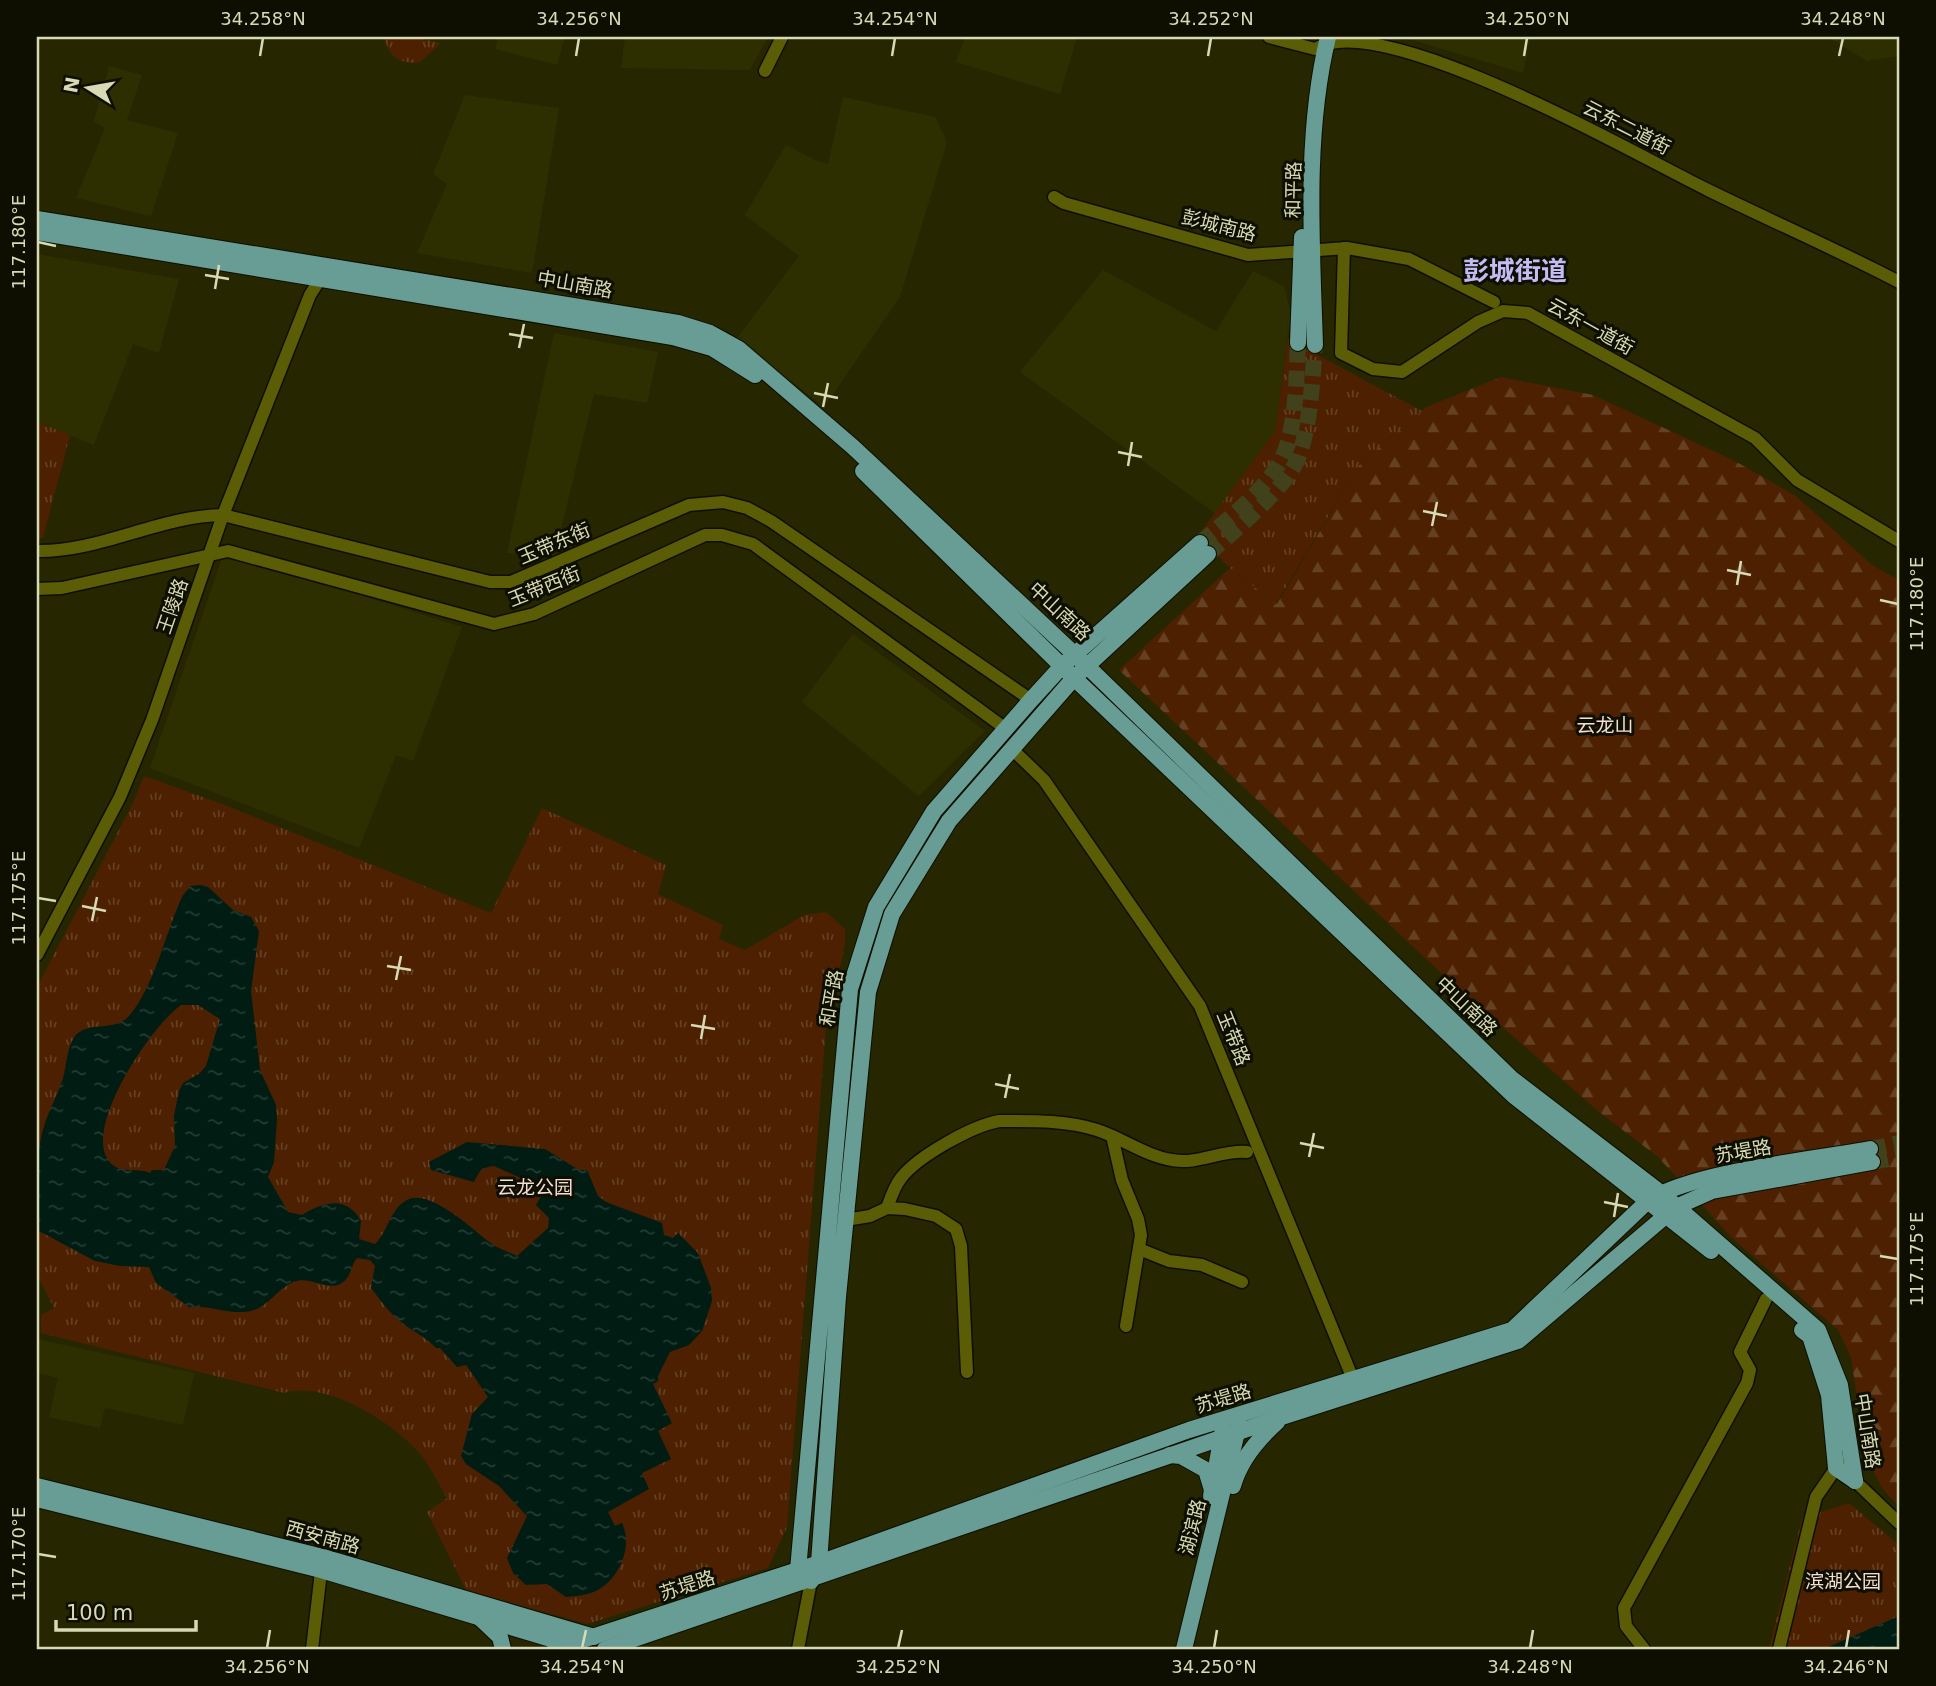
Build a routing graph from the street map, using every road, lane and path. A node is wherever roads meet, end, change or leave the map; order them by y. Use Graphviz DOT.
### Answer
graph roads {
  1 [pos="782,37"];
  2 [pos="1269,37"];
  3 [pos="1322,41"];
  4 [pos="765,71"];
  5 [pos="1054,197"];
  6 [pos="37,219"];
  7 [pos="37,232"];
  8 [pos="1344,248"];
  9 [pos="1307,250"];
  10 [pos="325,271"];
  11 [pos="1899,282"];
  12 [pos="1494,302"];
  13 [pos="1298,343"];
  14 [pos="1315,345"];
  15 [pos="222,521"];
  16 [pos="1899,541"];
  17 [pos="1204,548"];
  18 [pos="212,550"];
  19 [pos="37,551"];
  20 [pos="37,589"];
  21 [pos="1082,660"];
  22 [pos="1068,672"];
  23 [pos="1031,699"];
  24 [pos="1006,729"];
  25 [pos="1012,749"];
  26 [pos="37,955"];
  27 [pos="1112,1136"];
  28 [pos="1247,1152"];
  29 [pos="1655,1196"];
  30 [pos="887,1208"];
  31 [pos="1672,1211"];
  32 [pos="846,1220"];
  33 [pos="1139,1249"];
  34 [pos="1242,1282"];
  35 [pos="1766,1299"];
  36 [pos="1126,1326"];
  37 [pos="967,1372"];
  38 [pos="1388,1376"];
  39 [pos="1360,1382"];
  40 [pos="1233,1417"];
  41 [pos="1282,1417"];
  42 [pos="1238,1432"];
  43 [pos="1222,1438"];
  44 [pos="1170,1455"];
  45 [pos="1852,1456"];
  46 [pos="1836,1468"];
  47 [pos="1855,1480"];
  48 [pos="37,1486"];
  49 [pos="1212,1492"];
  50 [pos="37,1499"];
  51 [pos="1899,1523"];
  52 [pos="1210,1543"];
  53 [pos="819,1563"];
  54 [pos="322,1564"];
  55 [pos="805,1575"];
  56 [pos="479,1617"];
  57 [pos="601,1643"];
  58 [pos="569,1648"];
  59 [pos="312,1649"];
  60 [pos="503,1649"];
  61 [pos="798,1649"];
  62 [pos="1173,1649"];
  63 [pos="1184,1649"];
  64 [pos="1644,1649"];
  65 [pos="1779,1649"];
  1 -- 4 [label="street"];
  2 -- 3 [label="street, 云东二道街"];
  3 -- 9 [label="main road, 和平路"];
  3 -- 11 [label="street, 云东二道街"];
  5 -- 9 [label="street, 彭城南路"];
  6 -- 10 [label="main road, 中山南路"];
  7 -- 10 [label="main road, 中山南路"];
  8 -- 9 [label="street, 彭城南路"];
  8 -- 12 [label="street, 彭城南路"];
  8 -- 16 [label="street, 云东一道街"];
  9 -- 13 [label="main road, 和平路"];
  9 -- 14 [label="main road, 和平路"];
  10 -- 15 [label="street, 王陵路"];
  10 -- 21 [label="main road, 中山南路"];
  10 -- 22 [label="main road, 中山南路"];
  15 -- 18 [label="street, 王陵路"];
  15 -- 19 [label="street, 玉带东街"];
  15 -- 23 [label="street, 玉带东街"];
  17 -- 21 [label="main road, 和平路"];
  18 -- 20 [label="street, 玉带西街"];
  18 -- 24 [label="street, 玉带西街"];
  18 -- 26 [label="street, 王陵路"];
  21 -- 22 [label="main road, 和平路"];
  21 -- 29 [label="main road, 中山南路"];
  22 -- 23 [label="main road, 和平路"];
  22 -- 25 [label="main road, 和平路"];
  22 -- 29 [label="main road, 中山南路"];
  23 -- 24 [label="main road, 和平路"];
  24 -- 55 [label="main road, 和平路"];
  25 -- 32 [label="main road, 和平路"];
  25 -- 39 [label="street, 玉带路"];
  27 -- 28 [label="street"];
  27 -- 30 [label="street"];
  27 -- 33 [label="street"];
  29 -- 31 [label="main road, 中山南路"];
  29 -- 31 [label="main road, 苏堤路"];
  29 -- 38 [label="main road, 苏堤路"];
  30 -- 32 [label="street"];
  30 -- 37 [label="street"];
  31 -- 35 [label="main road, 中山南路"];
  31 -- 38 [label="main road, 苏堤路"];
  31 -- 45 [label="main road, 中山南路"];
  32 -- 53 [label="main road, 和平路"];
  33 -- 34 [label="street"];
  33 -- 36 [label="street"];
  35 -- 46 [label="main road, 中山南路"];
  35 -- 64 [label="street"];
  38 -- 39 [label="main road, 苏堤路"];
  39 -- 40 [label="main road, 苏堤路"];
  39 -- 41 [label="main road, 苏堤路"];
  40 -- 42 [label="main road, 湖滨路"];
  40 -- 43 [label="main road, 湖滨路"];
  40 -- 53 [label="main road, 苏堤路"];
  41 -- 42 [label="main road, 苏堤路"];
  41 -- 52 [label="main road"];
  42 -- 43 [label="main road, 苏堤路"];
  42 -- 52 [label="main road, 湖滨路"];
  43 -- 44 [label="main road, 苏堤路"];
  43 -- 49 [label="main road, 湖滨路"];
  44 -- 49 [label="main road"];
  44 -- 55 [label="main road, 苏堤路"];
  45 -- 46 [label="street"];
  45 -- 47 [label="main road, 中山南路"];
  46 -- 47 [label="main road, 中山南路"];
  46 -- 65 [label="street"];
  47 -- 51 [label="street"];
  48 -- 54 [label="main road, 西安南路"];
  49 -- 62 [label="main road, 湖滨路"];
  50 -- 54 [label="main road, 西安南路"];
  52 -- 63 [label="main road, 湖滨路"];
  53 -- 55 [label="main road, 苏堤路"];
  54 -- 56 [label="main road, 西安南路"];
  54 -- 57 [label="main road, 西安南路"];
  54 -- 59 [label="street"];
  55 -- 57 [label="main road, 苏堤路"];
  55 -- 61 [label="street, 和平路"];
  56 -- 58 [label="main road, 西安南路"];
  56 -- 60 [label="main road"];
  57 -- 58 [label="main road, 苏堤路"];
}
